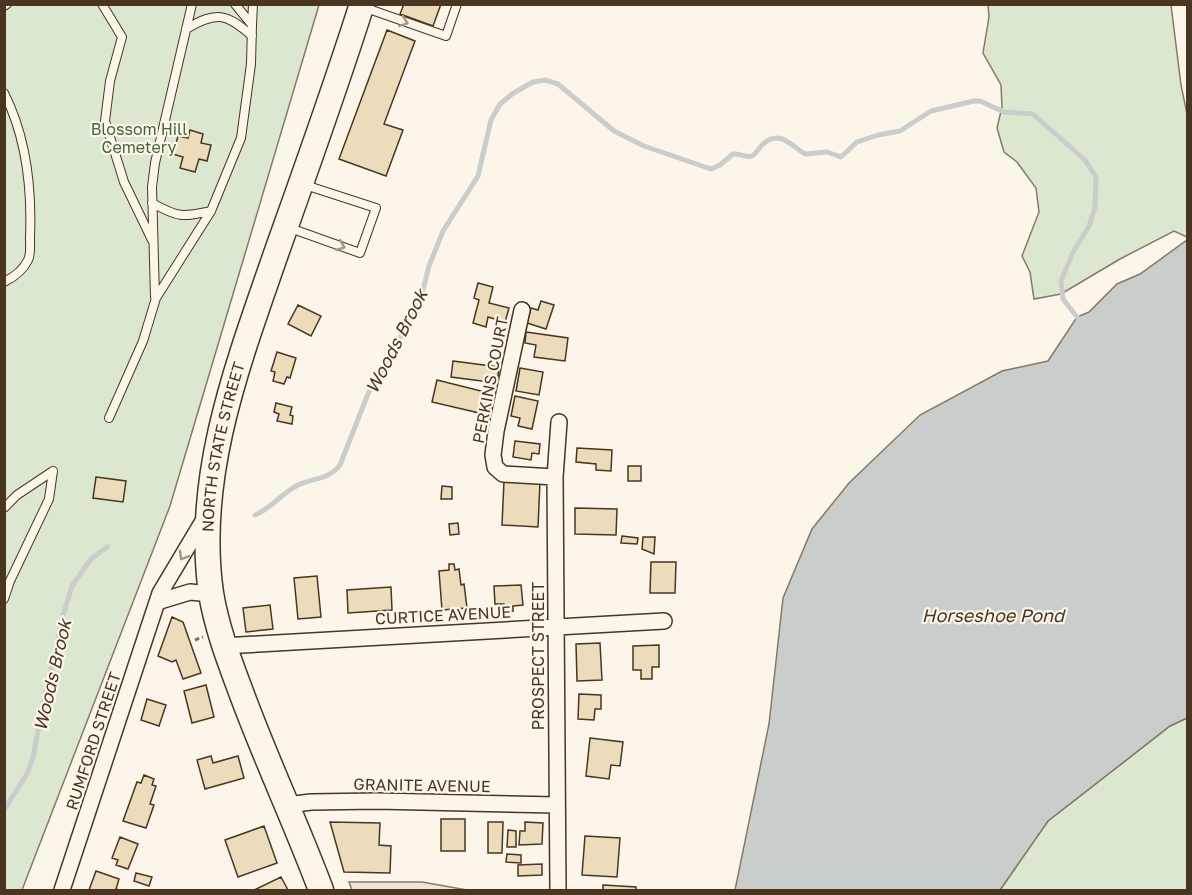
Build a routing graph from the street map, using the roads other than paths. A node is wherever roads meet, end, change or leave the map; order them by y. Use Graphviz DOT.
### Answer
graph roads {
  1 [pos="102,4"];
  2 [pos="192,4"];
  3 [pos="235,4"];
  4 [pos="253,4"];
  5 [pos="457,4"];
  6 [pos="362,5"];
  7 [pos="252,26"];
  8 [pos="186,29"];
  9 [pos="252,36"];
  10 [pos="4,93"];
  11 [pos="301,184"];
  12 [pos="152,203"];
  13 [pos="211,211"];
  14 [pos="286,226"];
  15 [pos="154,244"];
  16 [pos="4,282"];
  17 [pos="156,298"];
  18 [pos="522,310"];
  19 [pos="110,418"];
  20 [pos="559,422"];
  21 [pos="555,477"];
  22 [pos="4,508"];
  23 [pos="209,511"];
  24 [pos="212,594"];
  25 [pos="4,598"];
  26 [pos="157,602"];
  27 [pos="664,621"];
  28 [pos="556,628"];
  29 [pos="224,646"];
  30 [pos="286,805"];
  31 [pos="556,805"];
  32 [pos="62,891"];
  33 [pos="321,891"];
  34 [pos="558,891"];
  1 -- 15 [label="lane"];
  2 -- 8 [label="lane"];
  3 -- 7 [label="lane"];
  4 -- 7 [label="lane"];
  6 -- 5 [label="lane, one-way"];
  6 -- 11 [label="main road, NORTH STATE STREET"];
  7 -- 9 [label="lane"];
  8 -- 9 [label="lane"];
  8 -- 12 [label="lane"];
  9 -- 13 [label="lane"];
  10 -- 16 [label="lane"];
  11 -- 14 [label="main road, NORTH STATE STREET"];
  14 -- 11 [label="lane, one-way"];
  12 -- 13 [label="lane"];
  12 -- 15 [label="lane"];
  13 -- 17 [label="lane"];
  14 -- 23 [label="main road, NORTH STATE STREET"];
  15 -- 17 [label="lane"];
  17 -- 19 [label="lane"];
  18 -- 21 [label="street, PERKINS COURT"];
  20 -- 21 [label="street, PROSPECT STREET"];
  21 -- 28 [label="street, PROSPECT STREET"];
  22 -- 25 [label="lane"];
  23 -- 24 [label="main road, NORTH STATE STREET"];
  23 -- 26 [label="street, RUMFORD STREET, one-way"];
  24 -- 26 [label="street"];
  24 -- 29 [label="main road, NORTH STATE STREET"];
  26 -- 32 [label="street, RUMFORD STREET"];
  27 -- 28 [label="street, CURTICE AVENUE"];
  28 -- 29 [label="street, CURTICE AVENUE"];
  28 -- 31 [label="street, PROSPECT STREET"];
  29 -- 30 [label="main road, NORTH STATE STREET"];
  30 -- 31 [label="street, GRANITE AVENUE"];
  30 -- 33 [label="main road, NORTH STATE STREET"];
  31 -- 34 [label="street, PROSPECT STREET"];
}
